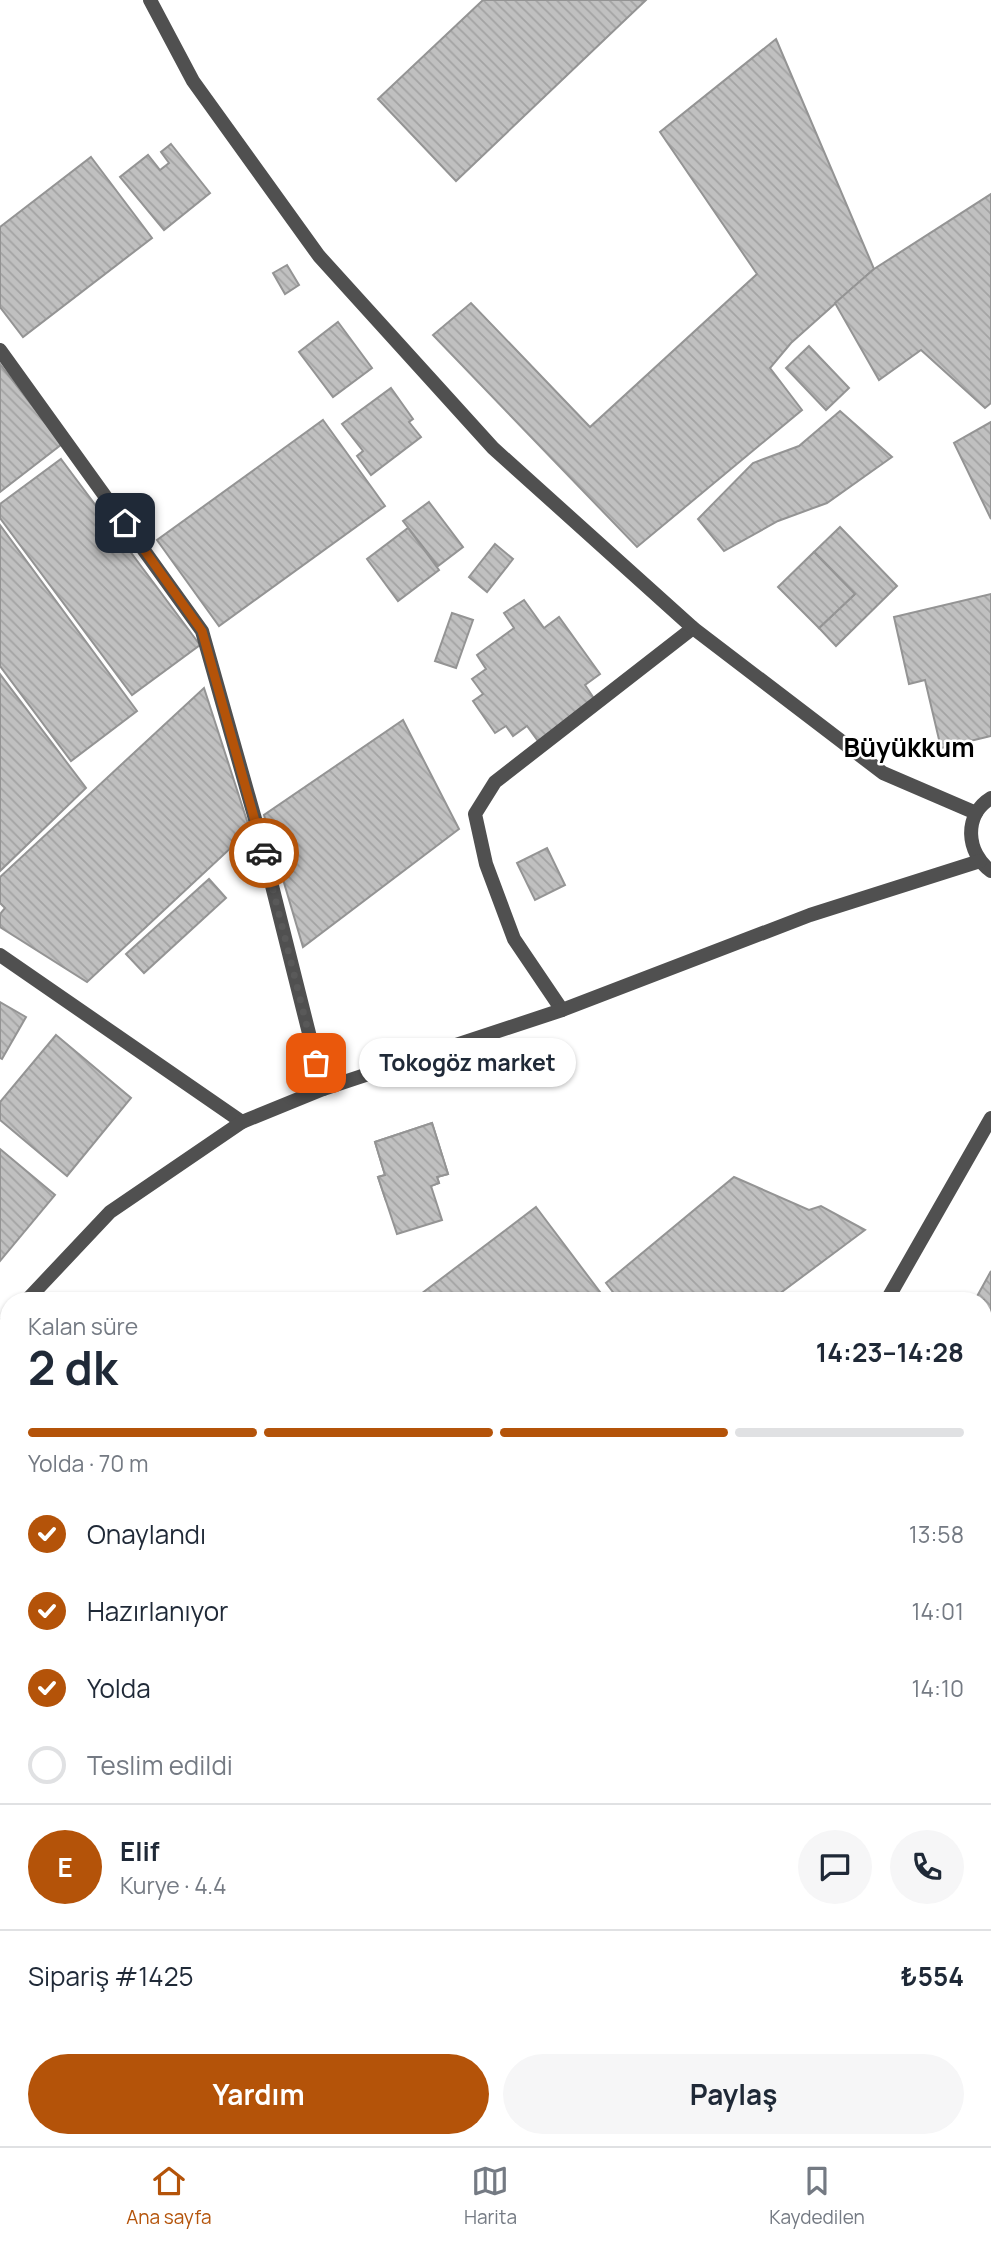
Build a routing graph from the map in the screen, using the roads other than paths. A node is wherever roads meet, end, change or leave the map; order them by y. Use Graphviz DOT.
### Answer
graph roads {
  1 [pos="150,0"];
  2 [pos="0,349"];
  3 [pos="693,628"];
  4 [pos="991,798"];
  5 [pos="976,813"];
  6 [pos="985,866"];
  7 [pos="0,955"];
  8 [pos="562,1010"];
  9 [pos="323,1089"];
  10 [pos="991,1118"];
  11 [pos="242,1122"];
  12 [pos="35,1292"];
  13 [pos="892,1292"];
  1 -- 3 [label="street"];
  2 -- 9 [label="street"];
  3 -- 5 [label="street"];
  3 -- 8 [label="street"];
  4 -- 5 [label="street"];
  5 -- 6 [label="street"];
  6 -- 8 [label="street"];
  7 -- 11 [label="street"];
  8 -- 9 [label="street"];
  9 -- 11 [label="street"];
  10 -- 13 [label="street"];
  11 -- 12 [label="street"];
}
